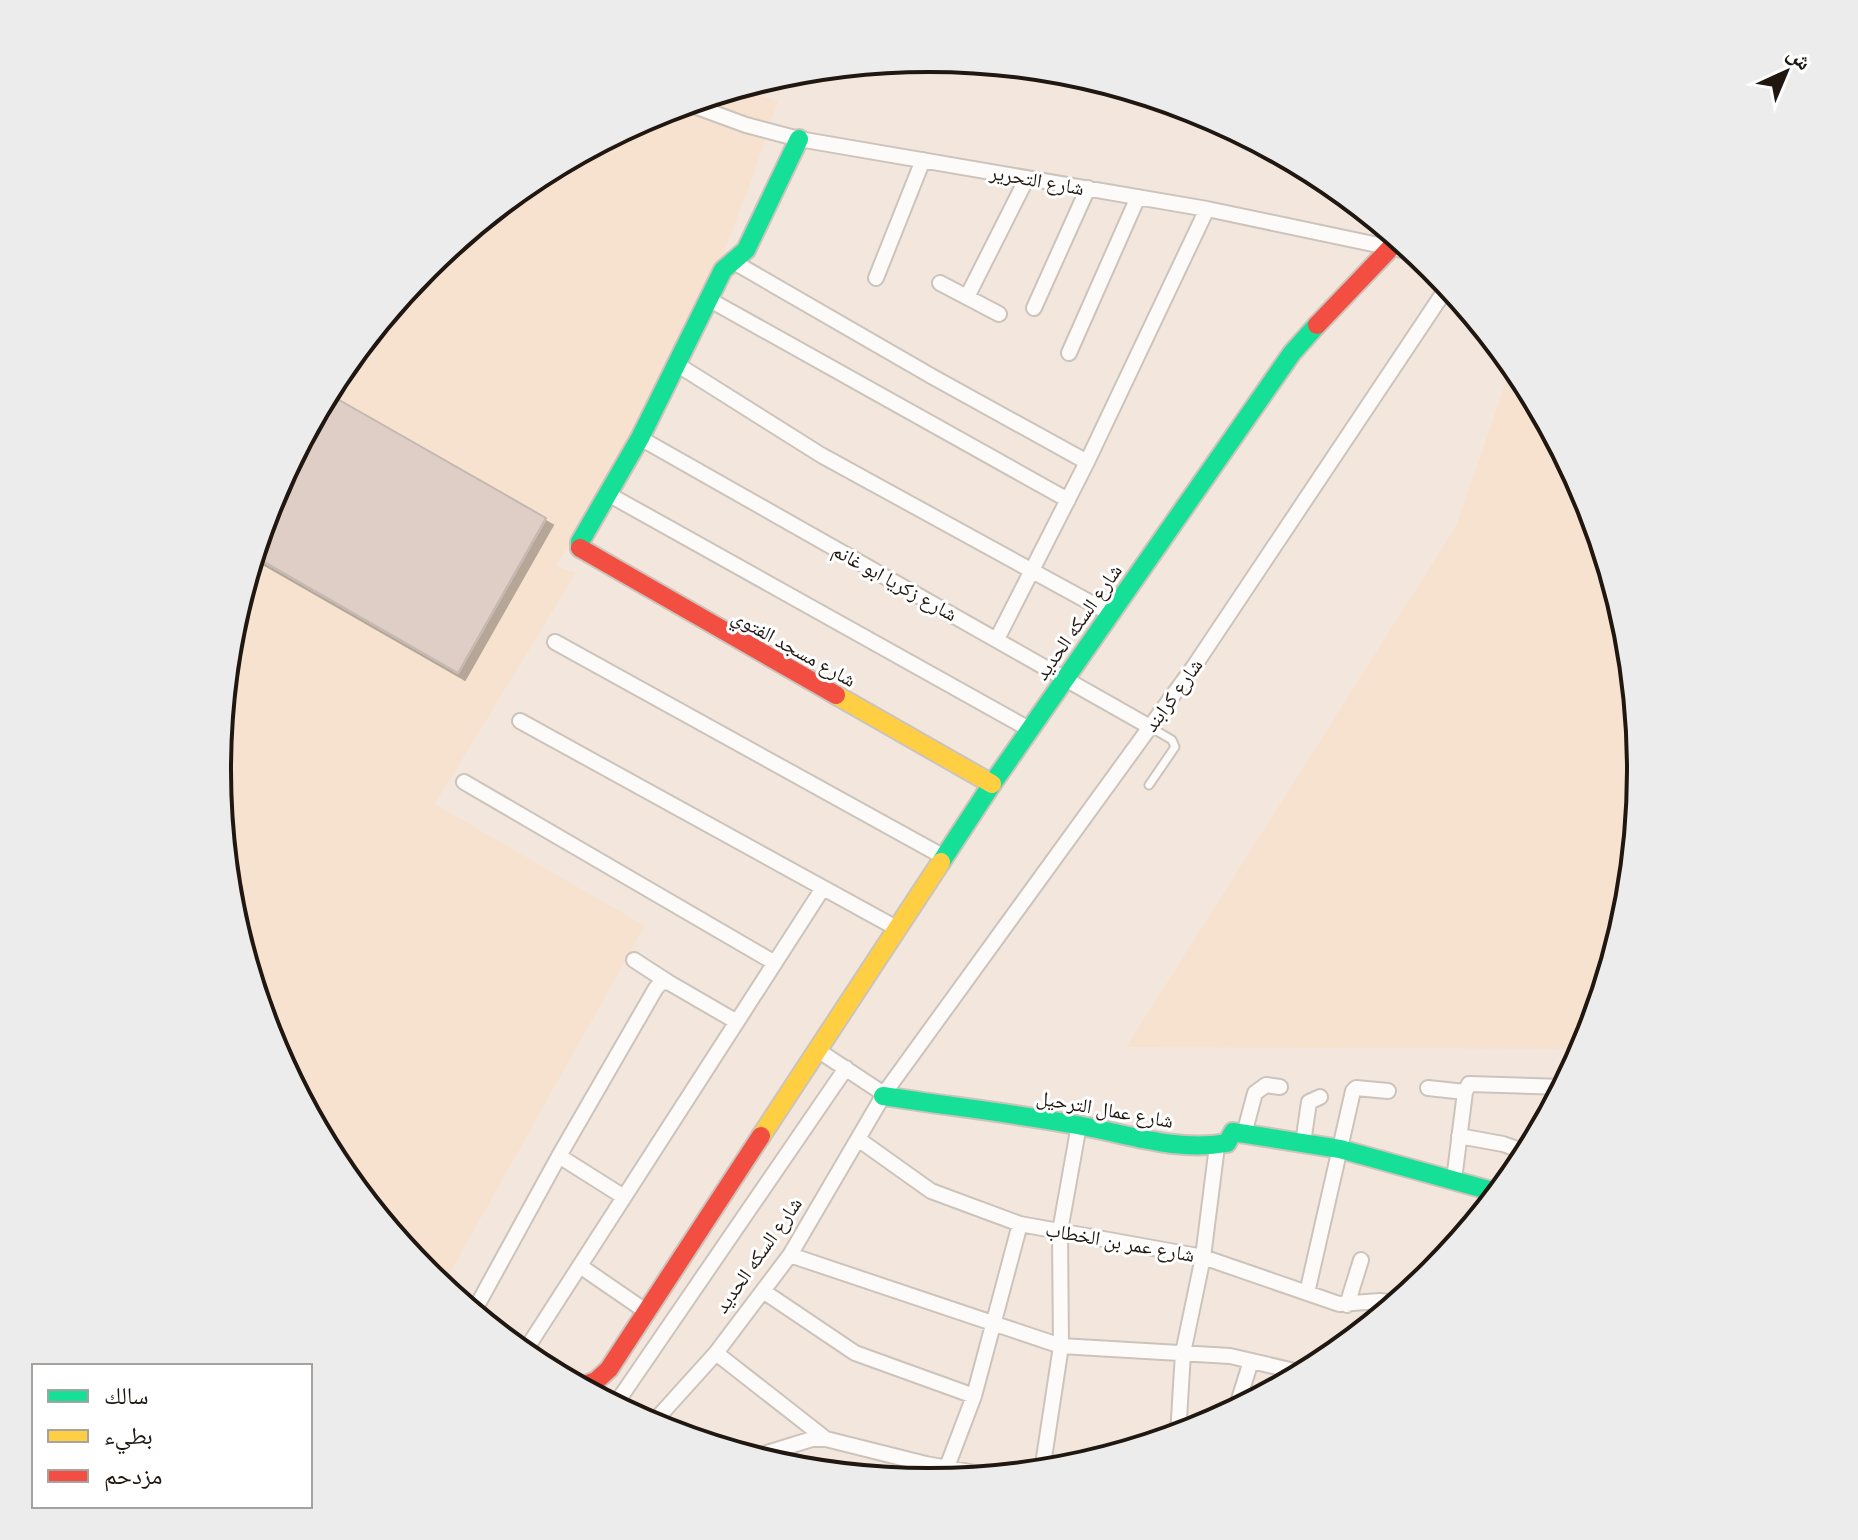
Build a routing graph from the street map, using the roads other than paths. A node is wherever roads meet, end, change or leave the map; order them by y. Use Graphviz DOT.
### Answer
graph roads {
  1 [pos="704,109"];
  2 [pos="799,139"];
  3 [pos="923,160"];
  4 [pos="1027,178"];
  5 [pos="1088,188"];
  6 [pos="1138,197"];
  7 [pos="1207,209"];
  8 [pos="1384,241"];
  9 [pos="1391,247"];
  10 [pos="732,261"];
  11 [pos="876,278"];
  12 [pos="940,283"];
  13 [pos="1441,296"];
  14 [pos="967,297"];
  15 [pos="710,300"];
  16 [pos="1034,308"];
  17 [pos="999,314"];
  18 [pos="1069,353"];
  19 [pos="678,365"];
  20 [pos="640,438"];
  21 [pos="1087,462"];
  22 [pos="608,494"];
  23 [pos="1068,500"];
  24 [pos="1032,570"];
  25 [pos="1111,614"];
  26 [pos="997,639"];
  27 [pos="555,642"];
  28 [pos="1065,678"];
  29 [pos="520,721"];
  30 [pos="1150,727"];
  31 [pos="1029,729"];
  32 [pos="464,782"];
  33 [pos="992,784"];
  34 [pos="1149,785"];
  35 [pos="944,857"];
  36 [pos="823,888"];
  37 [pos="898,929"];
  38 [pos="634,960"];
  39 [pos="775,963"];
  40 [pos="668,982"];
  41 [pos="737,1022"];
  42 [pos="819,1051"];
  43 [pos="846,1068"];
  44 [pos="1551,1086"];
  45 [pos="1280,1087"];
  46 [pos="1428,1088"];
  47 [pos="1388,1091"];
  48 [pos="1465,1092"];
  49 [pos="883,1096"];
  50 [pos="1320,1097"];
  51 [pos="1079,1125"];
  52 [pos="1244,1134"];
  53 [pos="1459,1136"];
  54 [pos="858,1139"];
  55 [pos="1303,1143"];
  56 [pos="1217,1146"];
  57 [pos="1515,1148"];
  58 [pos="1340,1149"];
  59 [pos="559,1156"];
  60 [pos="1454,1180"];
  61 [pos="1487,1189"];
  62 [pos="624,1197"];
  63 [pos="1020,1224"];
  64 [pos="1060,1231"];
  65 [pos="790,1255"];
  66 [pos="1203,1257"];
  67 [pos="1361,1260"];
  68 [pos="580,1266"];
  69 [pos="763,1291"];
  70 [pos="1307,1293"];
  71 [pos="1382,1301"];
  72 [pos="479,1303"];
  73 [pos="1347,1305"];
  74 [pos="647,1312"];
  75 [pos="994,1325"];
  76 [pos="530,1343"];
  77 [pos="1061,1346"];
  78 [pos="716,1353"];
  79 [pos="1183,1353"];
  80 [pos="1251,1361"];
  81 [pos="1286,1369"];
  82 [pos="594,1382"];
  83 [pos="1240,1395"];
  84 [pos="621,1396"];
  85 [pos="974,1396"];
  86 [pos="661,1414"];
  87 [pos="1179,1421"];
  88 [pos="826,1439"];
  89 [pos="779,1452"];
  90 [pos="1044,1458"];
  91 [pos="926,1464"];
  92 [pos="947,1467"];
  93 [pos="923,1468"];
  1 -- 2 [label="street, شارع التحرير"];
  2 -- 3 [label="street, شارع التحرير"];
  2 -- 10 [label="street"];
  3 -- 4 [label="street, شارع التحرير"];
  3 -- 11 [label="street"];
  4 -- 5 [label="street, شارع التحرير"];
  4 -- 14 [label="street"];
  5 -- 6 [label="street, شارع التحرير"];
  5 -- 16 [label="street"];
  6 -- 7 [label="street, شارع التحرير"];
  6 -- 18 [label="street"];
  7 -- 8 [label="street, شارع التحرير"];
  7 -- 21 [label="street"];
  9 -- 25 [label="street, شارع السكه الحديد"];
  10 -- 15 [label="street"];
  10 -- 21 [label="street"];
  12 -- 14 [label="street"];
  13 -- 30 [label="street, شارع كرابند"];
  14 -- 17 [label="street"];
  15 -- 19 [label="street"];
  15 -- 23 [label="street"];
  19 -- 20 [label="street"];
  19 -- 24 [label="street"];
  20 -- 22 [label="street"];
  20 -- 26 [label="street, شارع زكريا ابو غانم"];
  21 -- 23 [label="street"];
  22 -- 31 [label="street"];
  22 -- 33 [label="street, شارع مسجد الفتوي"];
  23 -- 24 [label="street"];
  24 -- 25 [label="street"];
  24 -- 26 [label="street"];
  25 -- 28 [label="street, شارع السكه الحديد"];
  26 -- 28 [label="street, شارع زكريا ابو غانم"];
  27 -- 35 [label="street"];
  28 -- 30 [label="street, شارع زكريا ابو غانم"];
  28 -- 31 [label="street, شارع السكه الحديد"];
  29 -- 36 [label="street"];
  30 -- 34 [label="lane"];
  30 -- 49 [label="street, شارع كرابند"];
  31 -- 33 [label="street, شارع السكه الحديد"];
  32 -- 39 [label="street"];
  33 -- 35 [label="street, شارع السكه الحديد"];
  35 -- 37 [label="street, شارع السكه الحديد"];
  36 -- 37 [label="street"];
  36 -- 39 [label="street"];
  37 -- 42 [label="street, شارع السكه الحديد"];
  38 -- 40 [label="street"];
  39 -- 41 [label="street"];
  40 -- 41 [label="street"];
  40 -- 59 [label="street"];
  41 -- 62 [label="street"];
  42 -- 43 [label="street"];
  42 -- 74 [label="street, شارع السكه الحديد"];
  43 -- 49 [label="street"];
  43 -- 84 [label="street, شارع السكه الحديد"];
  44 -- 48 [label="street"];
  45 -- 52 [label="street"];
  46 -- 48 [label="street"];
  47 -- 58 [label="street"];
  48 -- 53 [label="street"];
  49 -- 51 [label="street, شارع عمال الترحيل"];
  49 -- 54 [label="street, شارع السكه الحديد"];
  50 -- 55 [label="street"];
  51 -- 56 [label="street, شارع عمال الترحيل"];
  51 -- 64 [label="street"];
  52 -- 55 [label="street"];
  52 -- 56 [label="street, شارع عمال الترحيل"];
  53 -- 57 [label="street"];
  53 -- 60 [label="street"];
  54 -- 63 [label="street, شارع عمر بن الخطاب"];
  54 -- 65 [label="street, شارع السكه الحديد"];
  55 -- 58 [label="street"];
  56 -- 66 [label="street"];
  58 -- 60 [label="street"];
  58 -- 70 [label="street"];
  59 -- 62 [label="street"];
  59 -- 72 [label="street"];
  60 -- 61 [label="street"];
  62 -- 68 [label="street"];
  63 -- 64 [label="street, شارع عمر بن الخطاب"];
  63 -- 75 [label="street"];
  64 -- 66 [label="street, شارع عمر بن الخطاب"];
  64 -- 77 [label="street"];
  65 -- 69 [label="street, شارع السكه الحديد"];
  65 -- 75 [label="street"];
  66 -- 70 [label="street, شارع عمر بن الخطاب"];
  66 -- 79 [label="street"];
  67 -- 73 [label="street"];
  68 -- 74 [label="street"];
  68 -- 76 [label="street"];
  69 -- 78 [label="street, شارع السكه الحديد"];
  69 -- 85 [label="street"];
  70 -- 73 [label="street, شارع عمر بن الخطاب"];
  71 -- 73 [label="street, شارع عمر بن الخطاب"];
  74 -- 82 [label="street, شارع السكه الحديد"];
  75 -- 77 [label="street"];
  75 -- 85 [label="street"];
  77 -- 79 [label="street"];
  77 -- 90 [label="street"];
  78 -- 86 [label="street, شارع السكه الحديد"];
  78 -- 88 [label="street"];
  79 -- 80 [label="street"];
  79 -- 87 [label="street"];
  80 -- 81 [label="street"];
  80 -- 83 [label="street"];
  85 -- 92 [label="street"];
  88 -- 89 [label="street"];
  88 -- 91 [label="street"];
  91 -- 92 [label="street"];
  91 -- 93 [label="street"];
}
